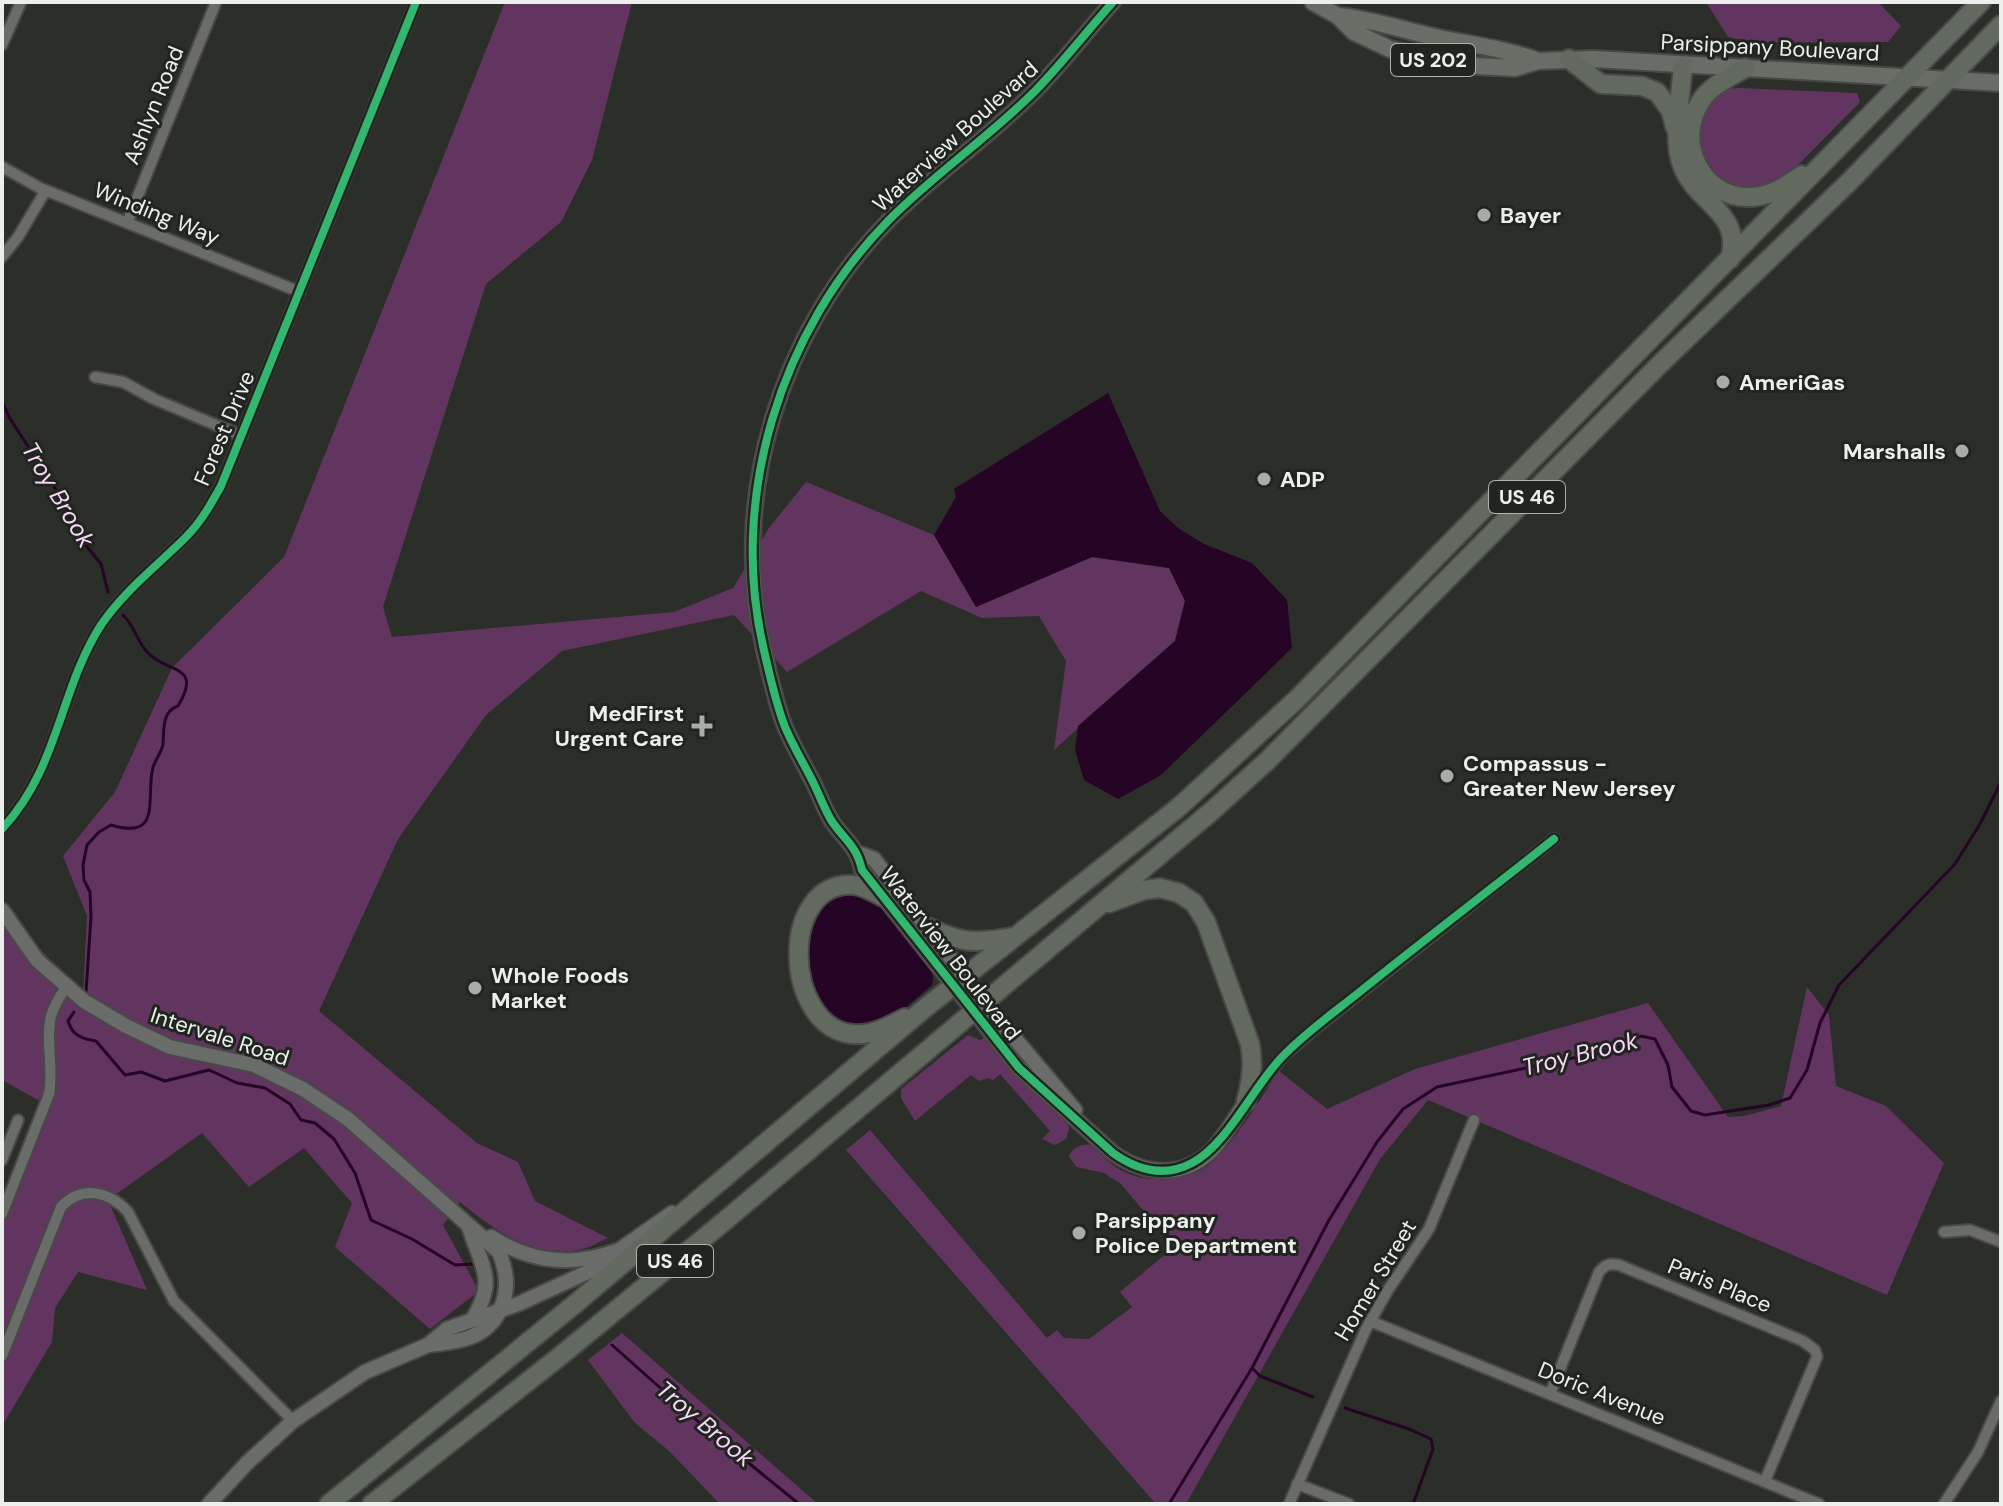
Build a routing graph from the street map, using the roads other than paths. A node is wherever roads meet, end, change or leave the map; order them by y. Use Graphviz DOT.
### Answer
graph roads {
  1 [pos="21,2"];
  2 [pos="216,2"];
  3 [pos="416,2"];
  4 [pos="1110,2"];
  5 [pos="1313,2"];
  6 [pos="1981,2"];
  7 [pos="1338,16"];
  8 [pos="2001,25"];
  9 [pos="2,45"];
  10 [pos="1569,59"];
  11 [pos="1538,61"];
  12 [pos="1683,66"];
  13 [pos="1745,68"];
  14 [pos="1909,76"];
  15 [pos="1951,78"];
  16 [pos="2001,83"];
  17 [pos="1678,147"];
  18 [pos="1837,150"];
  19 [pos="2,167"];
  20 [pos="46,190"];
  21 [pos="127,223"];
  22 [pos="2,257"];
  23 [pos="1730,259"];
  24 [pos="300,292"];
  25 [pos="95,377"];
  26 [pos="242,436"];
  27 [pos="2,829"];
  28 [pos="1554,839"];
  29 [pos="858,853"];
  30 [pos="883,897"];
  31 [pos="1096,908"];
  32 [pos="2,910"];
  33 [pos="925,926"];
  34 [pos="1015,936"];
  35 [pos="960,981"];
  36 [pos="66,987"];
  37 [pos="980,1007"];
  38 [pos="925,1008"];
  39 [pos="1246,1102"];
  40 [pos="18,1120"];
  41 [pos="1474,1120"];
  42 [pos="2,1160"];
  43 [pos="726,1177"];
  44 [pos="6,1193"];
  45 [pos="2,1214"];
  46 [pos="457,1215"];
  47 [pos="469,1227"];
  48 [pos="1944,1232"];
  49 [pos="2001,1242"];
  50 [pos="620,1249"];
  51 [pos="501,1308"];
  52 [pos="472,1320"];
  53 [pos="1370,1321"];
  54 [pos="428,1345"];
  55 [pos="2,1356"];
  56 [pos="1550,1394"];
  57 [pos="2001,1401"];
  58 [pos="293,1421"];
  59 [pos="1765,1481"];
  60 [pos="1297,1484"];
  61 [pos="209,1504"];
  62 [pos="329,1504"];
  63 [pos="372,1504"];
  64 [pos="1289,1504"];
  65 [pos="1349,1504"];
  66 [pos="1819,1504"];
  67 [pos="1944,1504"];
  1 -- 9 [label="street"];
  2 -- 21 [label="street, Ashlyn Road"];
  3 -- 24 [label="street, Forest Drive"];
  4 -- 29 [label="street, Waterview Boulevard"];
  5 -- 7 [label="main road, Parsippany Boulevard / US 202"];
  6 -- 14 [label="highway, US 46"];
  7 -- 11 [label="main road, Parsippany Boulevard / US 202"];
  7 -- 11 [label="main road, Parsippany Boulevard / US 202"];
  8 -- 15 [label="highway, US 46"];
  10 -- 11 [label="main road, Parsippany Boulevard / US 202"];
  10 -- 12 [label="main road, Parsippany Boulevard / US 202"];
  10 -- 17 [label="highway"];
  12 -- 13 [label="main road, Parsippany Boulevard / US 202"];
  12 -- 17 [label="highway"];
  13 -- 14 [label="main road, Parsippany Boulevard / US 202"];
  13 -- 18 [label="highway"];
  14 -- 15 [label="main road, Parsippany Boulevard / US 202"];
  14 -- 18 [label="highway, US 46"];
  15 -- 16 [label="main road, Parsippany Boulevard / US 202"];
  15 -- 31 [label="highway, US 46"];
  17 -- 23 [label="highway"];
  18 -- 23 [label="highway, US 46"];
  19 -- 20 [label="street, Winding Way"];
  20 -- 21 [label="street, Winding Way"];
  20 -- 22 [label="street"];
  21 -- 24 [label="street, Winding Way"];
  23 -- 34 [label="highway, US 46"];
  24 -- 26 [label="street, Forest Drive"];
  25 -- 26 [label="street"];
  26 -- 27 [label="street, Forest Drive"];
  28 -- 39 [label="street, Waterview Boulevard"];
  29 -- 30 [label="street, Waterview Boulevard"];
  29 -- 33 [label="street, Waterview Boulevard"];
  30 -- 35 [label="street, Waterview Boulevard"];
  30 -- 38 [label="highway"];
  31 -- 37 [label="highway, US 46"];
  31 -- 39 [label="highway"];
  32 -- 36 [label="street, Intervale Road"];
  33 -- 34 [label="highway"];
  33 -- 35 [label="street, Waterview Boulevard"];
  34 -- 35 [label="highway, US 46"];
  35 -- 37 [label="street, Waterview Boulevard"];
  35 -- 38 [label="highway, US 46"];
  36 -- 44 [label="street"];
  36 -- 46 [label="street, Intervale Road"];
  37 -- 39 [label="street, Waterview Boulevard"];
  37 -- 63 [label="highway, US 46"];
  38 -- 43 [label="highway, US 46"];
  40 -- 42 [label="street"];
  41 -- 53 [label="street, Homer Street"];
  43 -- 50 [label="street"];
  43 -- 62 [label="highway, US 46"];
  44 -- 45 [label="street"];
  46 -- 47 [label="street, Intervale Road"];
  46 -- 50 [label="street"];
  47 -- 51 [label="street, Intervale Road"];
  47 -- 52 [label="street, Intervale Road"];
  48 -- 49 [label="street"];
  50 -- 51 [label="street"];
  51 -- 52 [label="street"];
  51 -- 54 [label="street"];
  52 -- 54 [label="street"];
  53 -- 56 [label="street, Doric Avenue"];
  53 -- 60 [label="street, Homer Street"];
  54 -- 58 [label="street"];
  55 -- 58 [label="street"];
  56 -- 59 [label="street, Doric Avenue"];
  56 -- 59 [label="street, Paris Place"];
  57 -- 67 [label="street"];
  58 -- 61 [label="street"];
  59 -- 66 [label="street, Doric Avenue"];
  60 -- 64 [label="street, Homer Street"];
  60 -- 65 [label="street"];
}
